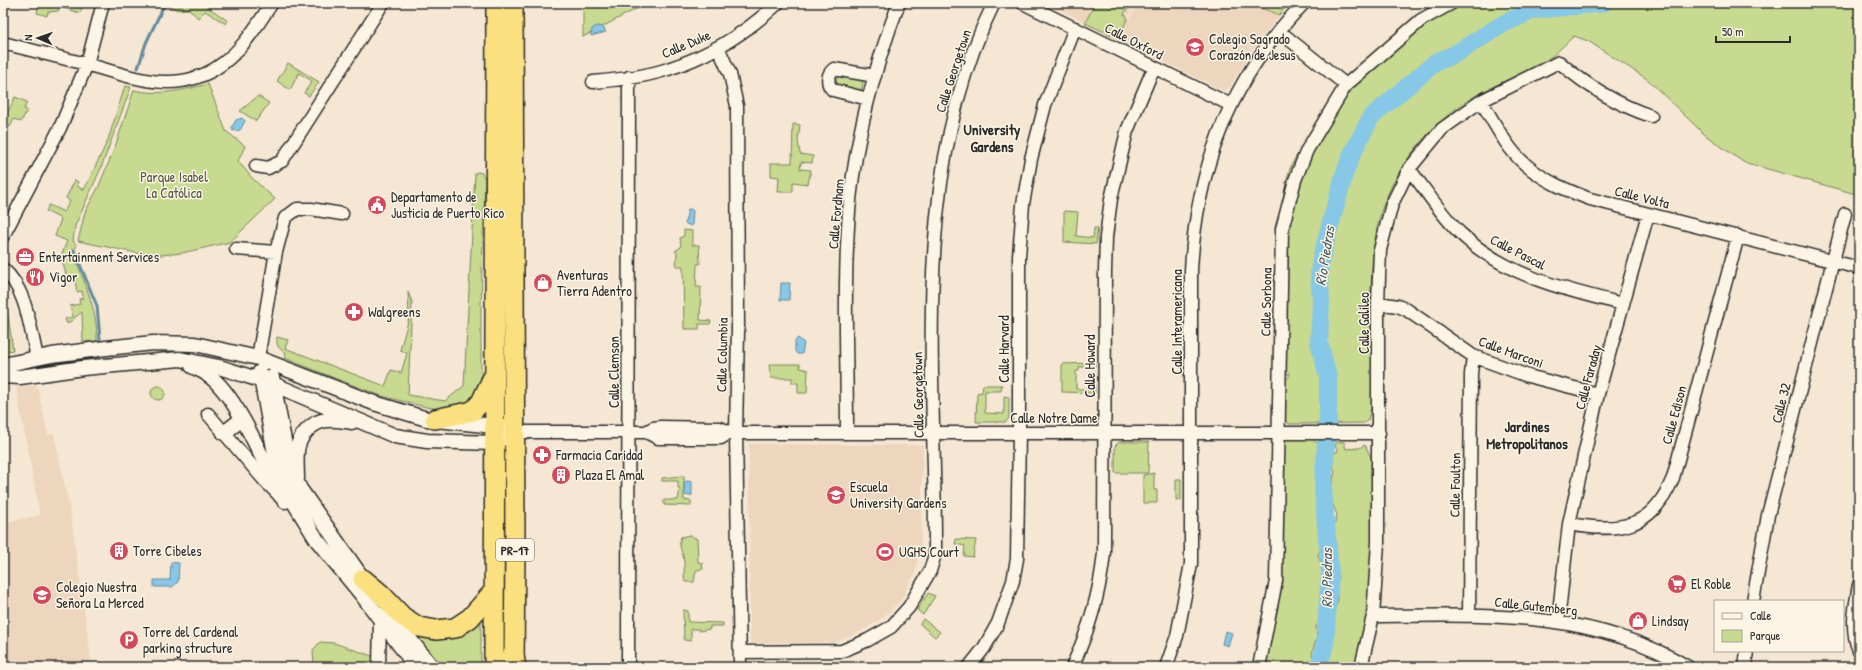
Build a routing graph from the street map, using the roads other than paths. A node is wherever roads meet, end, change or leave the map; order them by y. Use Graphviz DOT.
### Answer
graph roads {
  1 [pos="103,3"];
  2 [pos="272,3"];
  3 [pos="383,3"];
  4 [pos="496,3"];
  5 [pos="513,3"];
  6 [pos="778,3"];
  7 [pos="899,3"];
  8 [pos="994,3"];
  9 [pos="1023,3"];
  10 [pos="1304,3"];
  11 [pos="1452,3"];
  12 [pos="1075,28"];
  13 [pos="1279,31"];
  14 [pos="3,43"];
  15 [pos="718,47"];
  16 [pos="87,64"];
  17 [pos="1154,68"];
  18 [pos="874,76"];
  19 [pos="629,77"];
  20 [pos="593,82"];
  21 [pos="1346,86"];
  22 [pos="868,99"];
  23 [pos="1481,101"];
  24 [pos="1231,105"];
  25 [pos="1651,116"];
  26 [pos="256,166"];
  27 [pos="1409,169"];
  28 [pos="342,214"];
  29 [pos="1648,214"];
  30 [pos="1845,214"];
  31 [pos="3,236"];
  32 [pos="1738,236"];
  33 [pos="236,249"];
  34 [pos="276,252"];
  35 [pos="1833,261"];
  36 [pos="1859,268"];
  37 [pos="3,269"];
  38 [pos="1378,303"];
  39 [pos="1623,304"];
  40 [pos="1473,356"];
  41 [pos="37,358"];
  42 [pos="180,360"];
  43 [pos="263,360"];
  44 [pos="3,365"];
  45 [pos="494,374"];
  46 [pos="3,376"];
  47 [pos="267,382"];
  48 [pos="1598,394"];
  49 [pos="208,414"];
  50 [pos="435,420"];
  51 [pos="238,421"];
  52 [pos="364,423"];
  53 [pos="514,432"];
  54 [pos="628,432"];
  55 [pos="1019,432"];
  56 [pos="1278,432"];
  57 [pos="224,433"];
  58 [pos="733,433"];
  59 [pos="847,433"];
  60 [pos="933,433"];
  61 [pos="1105,433"];
  62 [pos="1192,433"];
  63 [pos="1373,433"];
  64 [pos="494,434"];
  65 [pos="300,489"];
  66 [pos="280,495"];
  67 [pos="1569,524"];
  68 [pos="317,540"];
  69 [pos="363,579"];
  70 [pos="1859,585"];
  71 [pos="493,592"];
  72 [pos="1754,600"];
  73 [pos="1469,615"];
  74 [pos="384,616"];
  75 [pos="1373,616"];
  76 [pos="1558,621"];
  77 [pos="1859,651"];
  78 [pos="740,652"];
  79 [pos="1747,652"];
  80 [pos="514,663"];
  81 [pos="379,667"];
  82 [pos="416,667"];
  83 [pos="432,667"];
  84 [pos="494,667"];
  85 [pos="628,667"];
  86 [pos="740,667"];
  87 [pos="969,667"];
  88 [pos="1072,667"];
  89 [pos="1166,667"];
  90 [pos="1259,667"];
  91 [pos="1361,667"];
  92 [pos="1688,667"];
  93 [pos="1745,667"];
  1 -- 16 [label="street"];
  2 -- 16 [label="street"];
  3 -- 26 [label="street"];
  4 -- 45 [label="highway, PR-17"];
  5 -- 53 [label="highway, PR-17"];
  6 -- 15 [label="street, Calle Duke"];
  7 -- 18 [label="street, Calle Fordham"];
  8 -- 60 [label="street, Calle Georgetown"];
  9 -- 12 [label="street, Calle Oxford"];
  10 -- 13 [label="street, Calle Interamericana"];
  11 -- 21 [label="street, Calle Sorbona"];
  12 -- 17 [label="street, Calle Oxford"];
  12 -- 55 [label="street, Calle Harvard"];
  13 -- 21 [label="street"];
  13 -- 24 [label="street, Calle Interamericana"];
  14 -- 16 [label="street"];
  15 -- 19 [label="street, Calle Duke"];
  15 -- 58 [label="street, Calle Columbia"];
  16 -- 31 [label="street"];
  17 -- 24 [label="street, Calle Oxford"];
  17 -- 61 [label="street, Calle Howard"];
  18 -- 22 [label="street, Calle Fordham"];
  18 -- 22 [label="street"];
  19 -- 20 [label="street, Calle Duke"];
  19 -- 54 [label="street, Calle Clemson"];
  21 -- 56 [label="street, Calle Sorbona"];
  22 -- 59 [label="street, Calle Fordham"];
  23 -- 25 [label="street, Calle Galileo"];
  23 -- 27 [label="street, Calle Galileo"];
  23 -- 29 [label="street, Calle Volta"];
  24 -- 62 [label="street, Calle Interamericana"];
  27 -- 38 [label="street, Calle Galileo"];
  27 -- 39 [label="street, Calle Pascal"];
  28 -- 34 [label="street"];
  29 -- 32 [label="street, Calle Volta"];
  29 -- 39 [label="street, Calle Faraday"];
  30 -- 35 [label="street, Calle 32"];
  32 -- 35 [label="street, Calle Volta"];
  32 -- 67 [label="street, Calle Edison"];
  33 -- 34 [label="street"];
  34 -- 43 [label="street"];
  35 -- 36 [label="street, Calle Volta"];
  35 -- 72 [label="street, Calle 32"];
  37 -- 41 [label="street"];
  38 -- 40 [label="street, Calle Marconi"];
  38 -- 63 [label="street, Calle Galileo"];
  39 -- 48 [label="street, Calle Faraday"];
  40 -- 48 [label="street, Calle Marconi"];
  40 -- 73 [label="street, Calle Foulton"];
  41 -- 43 [label="street"];
  41 -- 44 [label="street"];
  42 -- 46 [label="street"];
  42 -- 47 [label="street"];
  42 -- 51 [label="street"];
  43 -- 47 [label="street"];
  43 -- 50 [label="street"];
  45 -- 50 [label="highway"];
  45 -- 64 [label="highway, PR-17"];
  47 -- 52 [label="street"];
  47 -- 65 [label="street"];
  47 -- 68 [label="street"];
  48 -- 67 [label="street, Calle Faraday"];
  49 -- 57 [label="street"];
  50 -- 64 [label="street"];
  51 -- 57 [label="street"];
  51 -- 66 [label="street"];
  52 -- 64 [label="street"];
  52 -- 65 [label="street"];
  53 -- 54 [label="street"];
  53 -- 64 [label="street"];
  53 -- 80 [label="highway, PR-17"];
  54 -- 58 [label="street, Calle Notre Dame"];
  54 -- 85 [label="street, Calle Clemson"];
  55 -- 60 [label="street, Calle Notre Dame"];
  55 -- 61 [label="street, Calle Notre Dame"];
  55 -- 87 [label="street, Calle Harvard"];
  56 -- 62 [label="street, Calle Notre Dame"];
  56 -- 63 [label="street, Calle Notre Dame"];
  56 -- 90 [label="street, Calle Sorbona"];
  57 -- 66 [label="street"];
  58 -- 59 [label="street, Calle Notre Dame"];
  58 -- 78 [label="street, Calle Columbia"];
  59 -- 60 [label="street, Calle Notre Dame"];
  60 -- 78 [label="street, Calle Georgetown"];
  61 -- 62 [label="street, Calle Notre Dame"];
  61 -- 88 [label="street, Calle Howard"];
  62 -- 89 [label="street, Calle Interamericana"];
  63 -- 75 [label="street, Calle Galileo"];
  64 -- 71 [label="highway, PR-17"];
  65 -- 69 [label="street"];
  66 -- 68 [label="street"];
  67 -- 76 [label="street, Calle Faraday"];
  68 -- 74 [label="street"];
  69 -- 71 [label="highway"];
  69 -- 74 [label="street"];
  70 -- 77 [label="street"];
  71 -- 84 [label="highway, PR-17"];
  73 -- 75 [label="street, Calle Gutemberg"];
  73 -- 76 [label="street, Calle Gutemberg"];
  74 -- 81 [label="street"];
  74 -- 82 [label="street"];
  74 -- 83 [label="street"];
  75 -- 91 [label="street, Calle Galileo"];
  76 -- 92 [label="street, Calle Gutemberg"];
  78 -- 86 [label="street, Calle Columbia"];
  79 -- 93 [label="street"];
}
